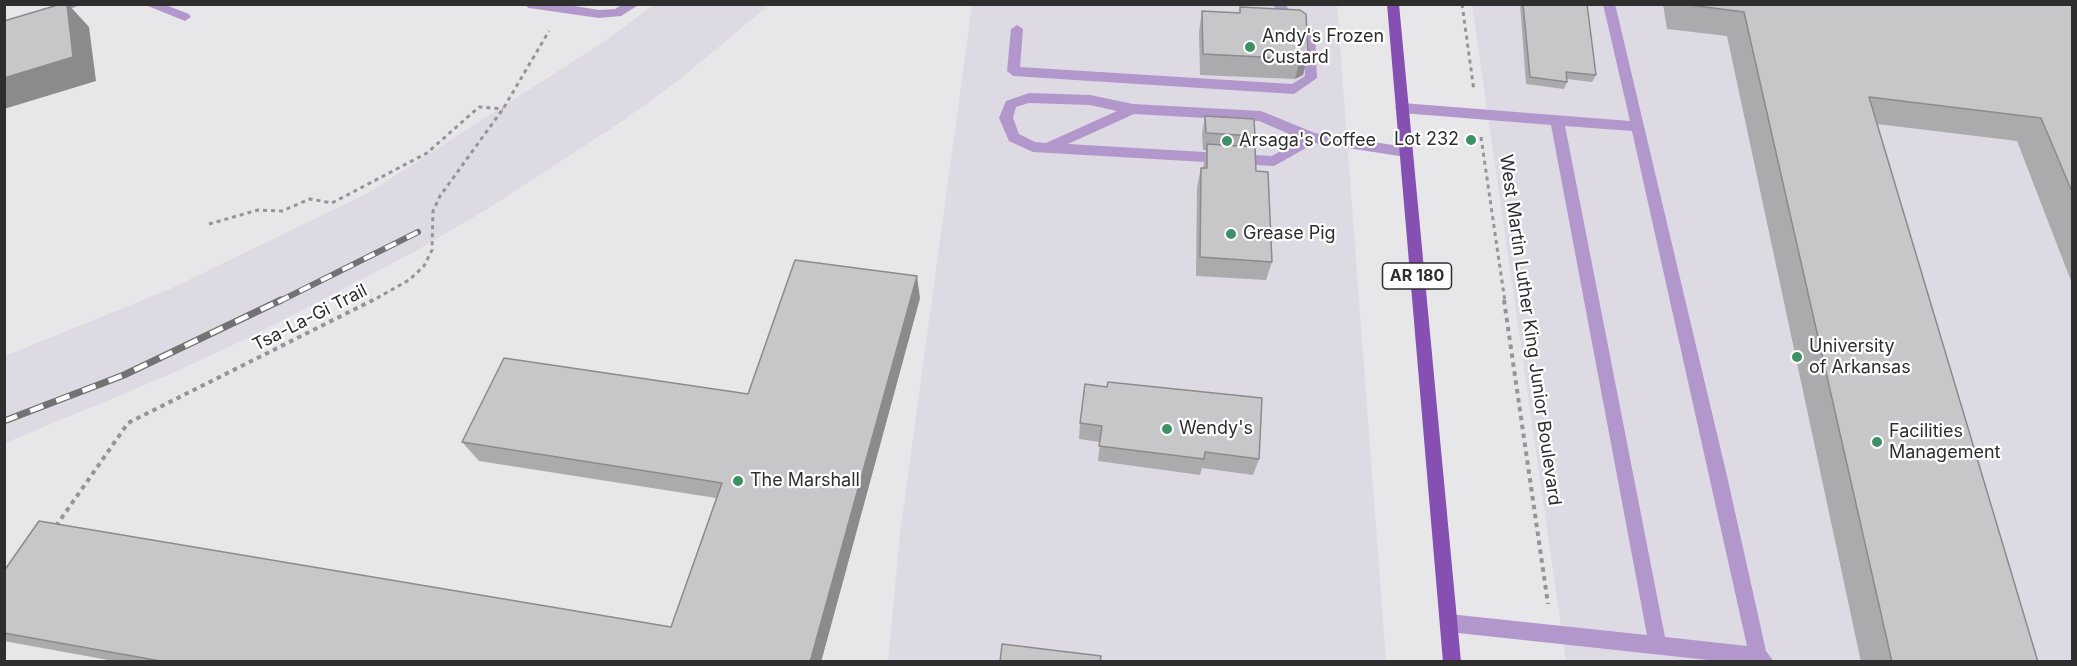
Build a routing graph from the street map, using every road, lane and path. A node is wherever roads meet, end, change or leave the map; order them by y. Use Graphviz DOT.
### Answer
graph roads {
  1 [pos="77,4"];
  2 [pos="149,4"];
  3 [pos="529,4"];
  4 [pos="634,4"];
  5 [pos="1278,4"];
  6 [pos="1393,4"];
  7 [pos="1462,4"];
  8 [pos="1609,4"];
  9 [pos="560,9"];
  10 [pos="36,16"];
  11 [pos="185,17"];
  12 [pos="1017,29"];
  13 [pos="1402,108"];
  14 [pos="503,109"];
  15 [pos="1133,109"];
  16 [pos="1478,114"];
  17 [pos="1557,120"];
  18 [pos="1638,127"];
  19 [pos="1313,138"];
  20 [pos="1051,146"];
  21 [pos="1406,152"];
  22 [pos="209,224"];
  23 [pos="52,532"];
  24 [pos="1449,623"];
  25 [pos="1552,634"];
  26 [pos="1658,645"];
  27 [pos="1762,659"];
  28 [pos="1452,662"];
  1 -- 10 [label="lane"];
  2 -- 11 [label="lane"];
  3 -- 9 [label="lane"];
  4 -- 9 [label="lane"];
  5 -- 12 [label="lane"];
  6 -- 13 [label="main road, AR 180"];
  7 -- 16 [label="path, West Martin Luther King Junior Boulevard"];
  8 -- 18 [label="lane"];
  9 -- 14 [label="path, Tsa-La-Gi Trail"];
  13 -- 16 [label="lane"];
  13 -- 21 [label="main road, AR 180"];
  14 -- 22 [label="path"];
  14 -- 23 [label="path, Tsa-La-Gi Trail"];
  15 -- 19 [label="lane"];
  15 -- 20 [label="lane"];
  15 -- 20 [label="lane"];
  16 -- 17 [label="lane"];
  16 -- 25 [label="path, West Martin Luther King Junior Boulevard"];
  17 -- 18 [label="lane"];
  17 -- 26 [label="lane"];
  18 -- 27 [label="lane"];
  19 -- 20 [label="lane"];
  19 -- 21 [label="lane"];
  21 -- 24 [label="main road, AR 180"];
  24 -- 25 [label="lane"];
  24 -- 28 [label="main road, AR 180"];
  25 -- 26 [label="lane"];
  26 -- 27 [label="lane"];
}
